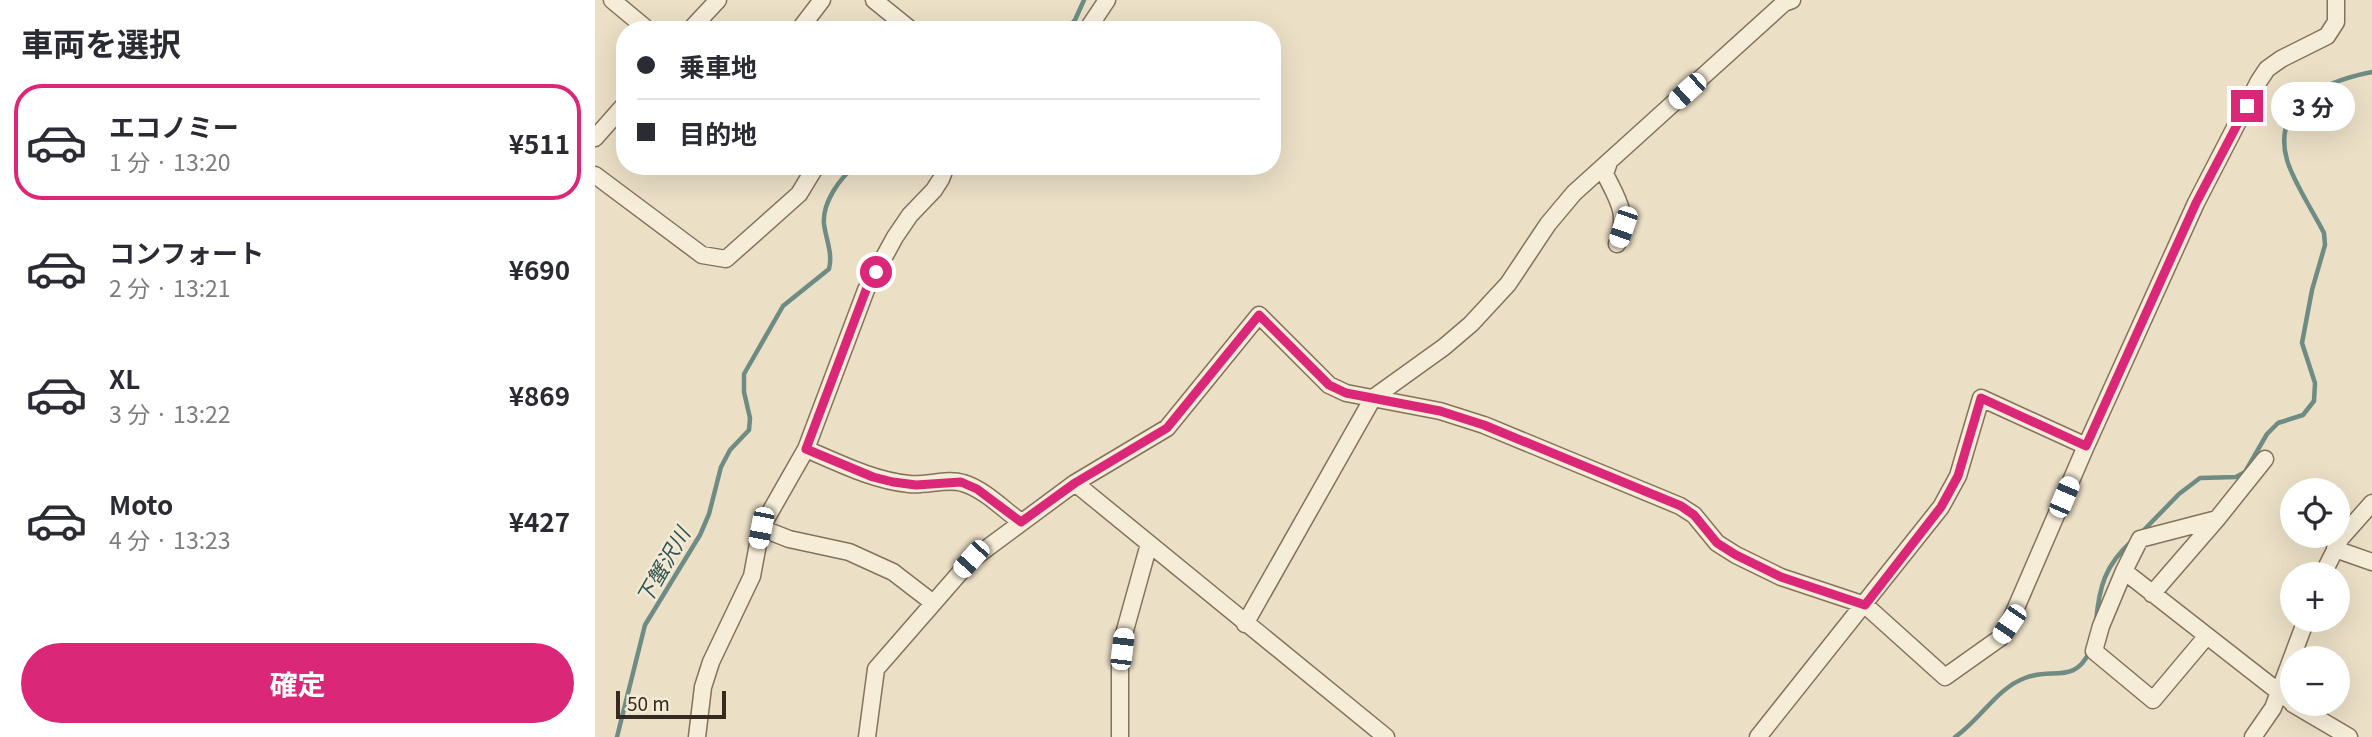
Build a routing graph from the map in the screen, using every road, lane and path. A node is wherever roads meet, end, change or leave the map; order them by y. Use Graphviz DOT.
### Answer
graph roads {
  1 [pos="612,0"];
  2 [pos="718,0"];
  3 [pos="822,0"];
  4 [pos="1107,0"];
  5 [pos="1792,0"];
  6 [pos="2336,0"];
  7 [pos="883,3"];
  8 [pos="638,21"];
  9 [pos="698,21"];
  10 [pos="806,21"];
  11 [pos="902,21"];
  12 [pos="1093,21"];
  13 [pos="616,114"];
  14 [pos="595,138"];
  15 [pos="1609,162"];
  16 [pos="811,175"];
  17 [pos="943,175"];
  18 [pos="595,176"];
  19 [pos="1617,244"];
  20 [pos="1373,398"];
  21 [pos="2086,446"];
  22 [pos="806,449"];
  23 [pos="2265,459"];
  24 [pos="1075,483"];
  25 [pos="2372,503"];
  26 [pos="2217,519"];
  27 [pos="2350,521"];
  28 [pos="1021,522"];
  29 [pos="761,528"];
  30 [pos="1149,544"];
  31 [pos="2335,549"];
  32 [pos="2329,562"];
  33 [pos="2372,562"];
  34 [pos="2124,571"];
  35 [pos="2152,594"];
  36 [pos="932,602"];
  37 [pos="1865,605"];
  38 [pos="1245,624"];
  39 [pos="2301,632"];
  40 [pos="2206,637"];
  41 [pos="2278,694"];
  42 [pos="2313,716"];
  43 [pos="697,737"];
  44 [pos="867,737"];
  45 [pos="1120,737"];
  46 [pos="1386,737"];
  47 [pos="1758,737"];
  48 [pos="2253,737"];
  49 [pos="2349,737"];
  1 -- 8 [label="street"];
  2 -- 9 [label="street"];
  3 -- 10 [label="street"];
  4 -- 12 [label="street"];
  5 -- 15 [label="street"];
  6 -- 21 [label="street"];
  7 -- 11 [label="street"];
  13 -- 14 [label="street"];
  15 -- 19 [label="street"];
  15 -- 20 [label="street"];
  16 -- 18 [label="street"];
  17 -- 22 [label="street"];
  20 -- 24 [label="street"];
  20 -- 37 [label="street"];
  20 -- 38 [label="street"];
  21 -- 37 [label="street"];
  21 -- 37 [label="street"];
  22 -- 28 [label="street"];
  22 -- 29 [label="street"];
  23 -- 26 [label="street"];
  24 -- 28 [label="street"];
  24 -- 30 [label="street"];
  25 -- 27 [label="street"];
  26 -- 34 [label="street"];
  26 -- 35 [label="street"];
  28 -- 36 [label="street"];
  29 -- 36 [label="street"];
  29 -- 43 [label="street"];
  30 -- 38 [label="street"];
  30 -- 45 [label="street"];
  31 -- 32 [label="street"];
  31 -- 33 [label="street"];
  34 -- 35 [label="street"];
  34 -- 40 [label="street"];
  35 -- 40 [label="street"];
  36 -- 44 [label="street"];
  37 -- 47 [label="street"];
  38 -- 46 [label="street"];
  39 -- 41 [label="street"];
  40 -- 41 [label="street"];
  41 -- 48 [label="street"];
  42 -- 49 [label="street"];
}
